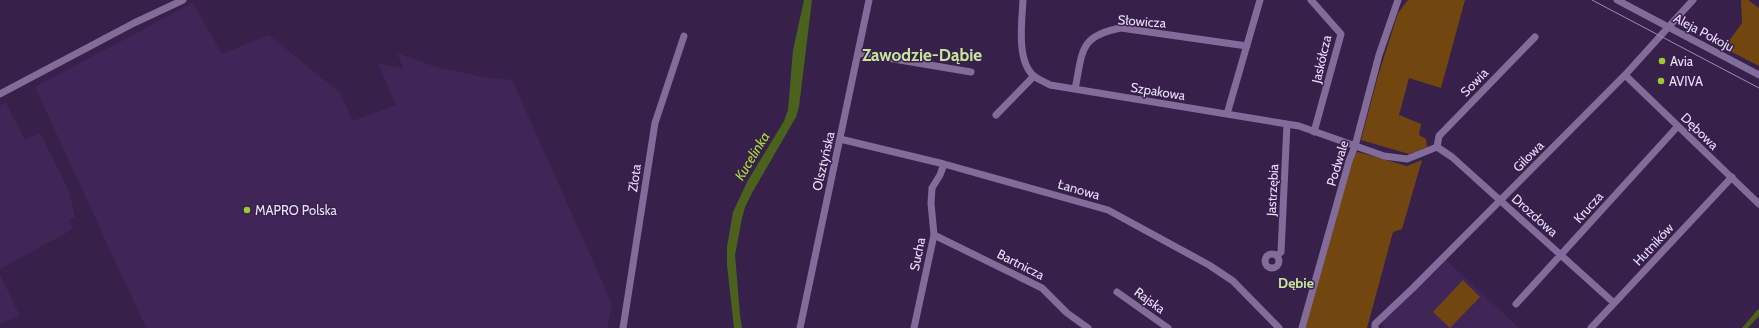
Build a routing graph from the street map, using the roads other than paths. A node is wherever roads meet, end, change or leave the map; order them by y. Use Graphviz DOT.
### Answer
graph roads {
  1 [pos="184,0"];
  2 [pos="869,0"];
  3 [pos="1023,0"];
  4 [pos="1260,0"];
  5 [pos="1311,0"];
  6 [pos="1617,0"];
  7 [pos="1693,0"];
  8 [pos="1398,2"];
  9 [pos="1669,27"];
  10 [pos="684,36"];
  11 [pos="1535,37"];
  12 [pos="1247,46"];
  13 [pos="858,53"];
  14 [pos="971,72"];
  15 [pos="1625,75"];
  16 [pos="1759,75"];
  17 [pos="1034,76"];
  18 [pos="1075,89"];
  19 [pos="0,94"];
  20 [pos="1227,114"];
  21 [pos="996,115"];
  22 [pos="1287,124"];
  23 [pos="1678,126"];
  24 [pos="1314,132"];
  25 [pos="840,140"];
  26 [pos="1355,146"];
  27 [pos="1437,147"];
  28 [pos="944,164"];
  29 [pos="1732,177"];
  30 [pos="1501,200"];
  31 [pos="1759,204"];
  32 [pos="934,235"];
  33 [pos="1561,255"];
  34 [pos="1277,256"];
  35 [pos="1117,292"];
  36 [pos="1614,303"];
  37 [pos="1516,304"];
  38 [pos="1375,326"];
  39 [pos="623,328"];
  40 [pos="800,328"];
  41 [pos="914,328"];
  42 [pos="1088,328"];
  43 [pos="1168,328"];
  44 [pos="1279,328"];
  45 [pos="1302,328"];
  46 [pos="1591,328"];
  1 -- 19 [label="street"];
  2 -- 13 [label="street, Olsztyńska"];
  3 -- 17 [label="street, Szpakowa"];
  4 -- 12 [label="street"];
  5 -- 24 [label="street, Jaskółcza"];
  6 -- 9 [label="street, Aleja Pokoju"];
  7 -- 9 [label="street, Gilowa"];
  8 -- 26 [label="street, Podwale"];
  9 -- 15 [label="street, Gilowa"];
  9 -- 16 [label="street, Aleja Pokoju"];
  10 -- 39 [label="street, Złota"];
  11 -- 27 [label="street, Sowia"];
  12 -- 18 [label="street, Słowicza"];
  12 -- 20 [label="street"];
  13 -- 14 [label="street"];
  13 -- 25 [label="street, Olsztyńska"];
  15 -- 23 [label="street, Dębowa"];
  15 -- 30 [label="street, Gilowa"];
  17 -- 18 [label="street, Szpakowa"];
  17 -- 21 [label="street"];
  18 -- 20 [label="street, Szpakowa"];
  20 -- 22 [label="street, Szpakowa"];
  22 -- 24 [label="street, Szpakowa"];
  22 -- 34 [label="street, Jastrzębia"];
  23 -- 29 [label="street, Dębowa"];
  23 -- 33 [label="street, Krucza"];
  24 -- 26 [label="street, Szpakowa"];
  25 -- 28 [label="street, Łanowa"];
  25 -- 40 [label="street, Olsztyńska"];
  26 -- 27 [label="street, Szpakowa"];
  26 -- 45 [label="street, Podwale"];
  27 -- 30 [label="street, Drozdowa"];
  28 -- 32 [label="street, Sucha"];
  28 -- 44 [label="street, Łanowa"];
  29 -- 31 [label="street, Dębowa"];
  29 -- 36 [label="street, Hutników"];
  30 -- 33 [label="street, Drozdowa"];
  30 -- 38 [label="street, Gilowa"];
  32 -- 41 [label="street, Sucha"];
  32 -- 42 [label="street, Bartnicza"];
  33 -- 36 [label="street, Drozdowa"];
  33 -- 37 [label="street, Krucza"];
  35 -- 43 [label="street, Rajska"];
  36 -- 46 [label="street, Hutników"];
}
